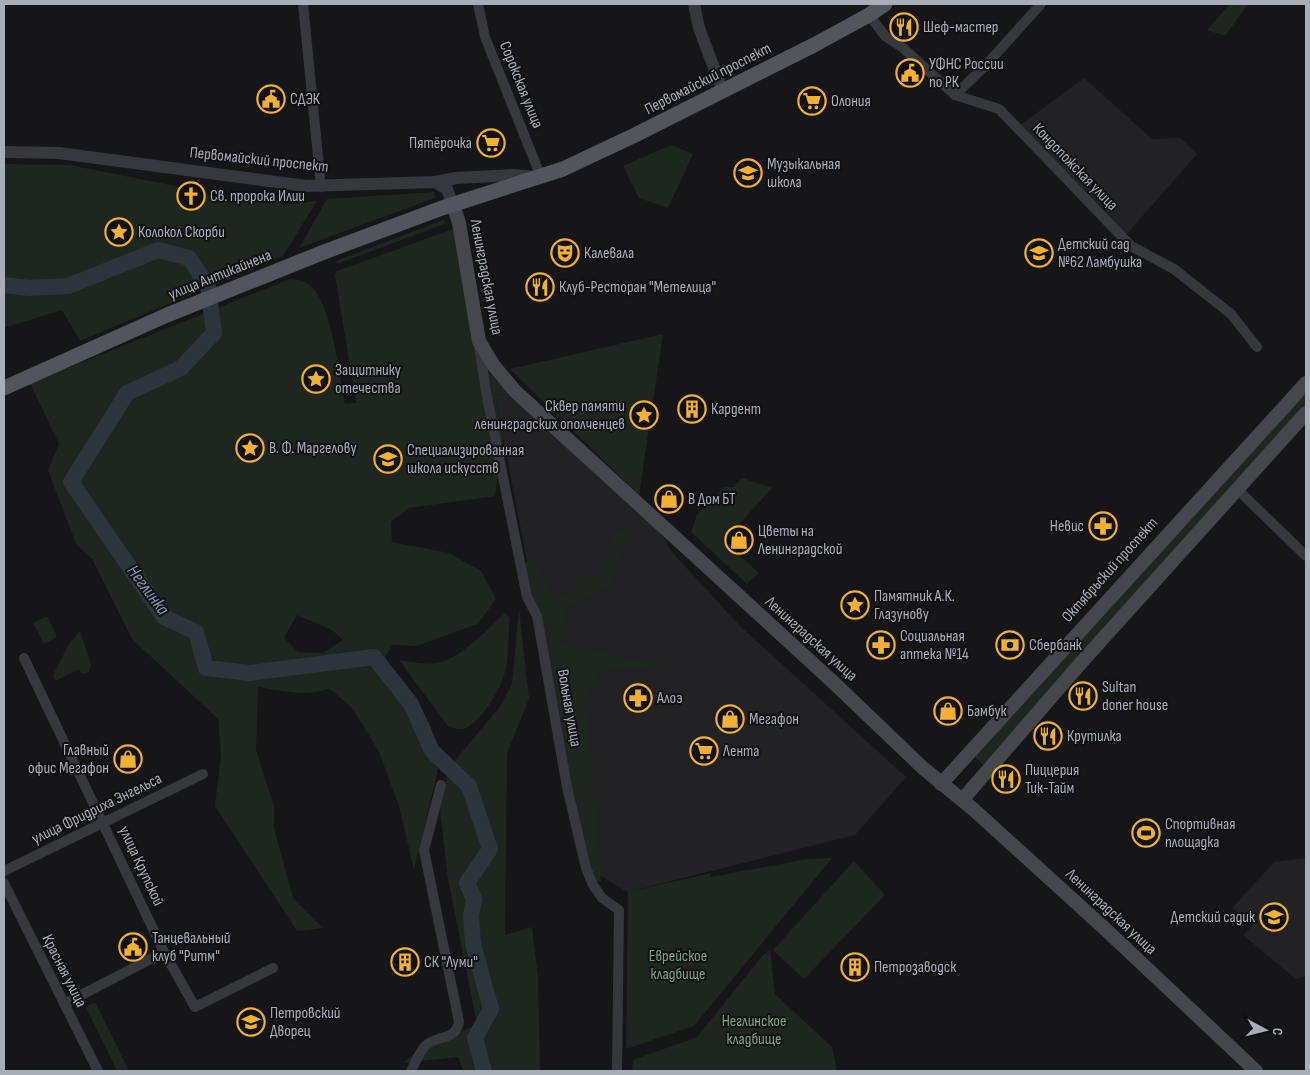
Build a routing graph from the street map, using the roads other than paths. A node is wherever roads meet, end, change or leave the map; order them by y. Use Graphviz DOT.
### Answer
graph roads {
  1 [pos="302,4"];
  2 [pos="478,4"];
  3 [pos="694,4"];
  4 [pos="885,4"];
  5 [pos="1041,4"];
  6 [pos="869,15"];
  7 [pos="723,92"];
  8 [pos="955,95"];
  9 [pos="4,152"];
  10 [pos="541,177"];
  11 [pos="434,182"];
  12 [pos="321,187"];
  13 [pos="453,205"];
  14 [pos="479,341"];
  15 [pos="1257,347"];
  16 [pos="1306,383"];
  17 [pos="4,388"];
  18 [pos="1306,414"];
  19 [pos="1238,490"];
  20 [pos="1306,556"];
  21 [pos="24,658"];
  22 [pos="203,774"];
  23 [pos="941,784"];
  24 [pos="441,785"];
  25 [pos="962,800"];
  26 [pos="103,822"];
  27 [pos="4,871"];
  28 [pos="4,884"];
  29 [pos="164,952"];
  30 [pos="273,968"];
  31 [pos="64,1004"];
  32 [pos="98,1071"];
  33 [pos="411,1071"];
  34 [pos="617,1071"];
  35 [pos="1256,1071"];
  1 -- 12 [label="street"];
  2 -- 10 [label="street, Сорокская улица"];
  3 -- 7 [label="street"];
  4 -- 6 [label="main road, Первомайский проспект"];
  5 -- 8 [label="street"];
  6 -- 7 [label="main road, Первомайский проспект"];
  6 -- 8 [label="street, Кондопожская улица"];
  7 -- 10 [label="main road, Первомайский проспект"];
  8 -- 15 [label="street, Кондопожская улица"];
  9 -- 12 [label="street, Первомайский проспект"];
  10 -- 11 [label="street, Первомайский проспект"];
  10 -- 13 [label="main road, Первомайский проспект"];
  11 -- 12 [label="street, Первомайский проспект"];
  11 -- 13 [label="street, Ленинградская улица"];
  13 -- 14 [label="main road, Ленинградская улица"];
  13 -- 17 [label="main road, улица Антикайнена"];
  14 -- 23 [label="main road, Ленинградская улица"];
  14 -- 34 [label="street, Вольная улица"];
  16 -- 23 [label="main road, Октябрьский проспект"];
  18 -- 19 [label="main road"];
  19 -- 20 [label="street"];
  19 -- 25 [label="main road"];
  21 -- 26 [label="street, улица Крупской"];
  22 -- 26 [label="street, улица Фридриха Энгельса"];
  23 -- 25 [label="main road, Ленинградская улица"];
  24 -- 33 [label="street"];
  25 -- 35 [label="main road, Ленинградская улица"];
  26 -- 27 [label="street, улица Фридриха Энгельса"];
  26 -- 29 [label="street, улица Крупской"];
  28 -- 31 [label="street, Красная улица"];
  29 -- 30 [label="street, улица Крупской"];
  29 -- 31 [label="street"];
  31 -- 32 [label="street, Красная улица"];
}
